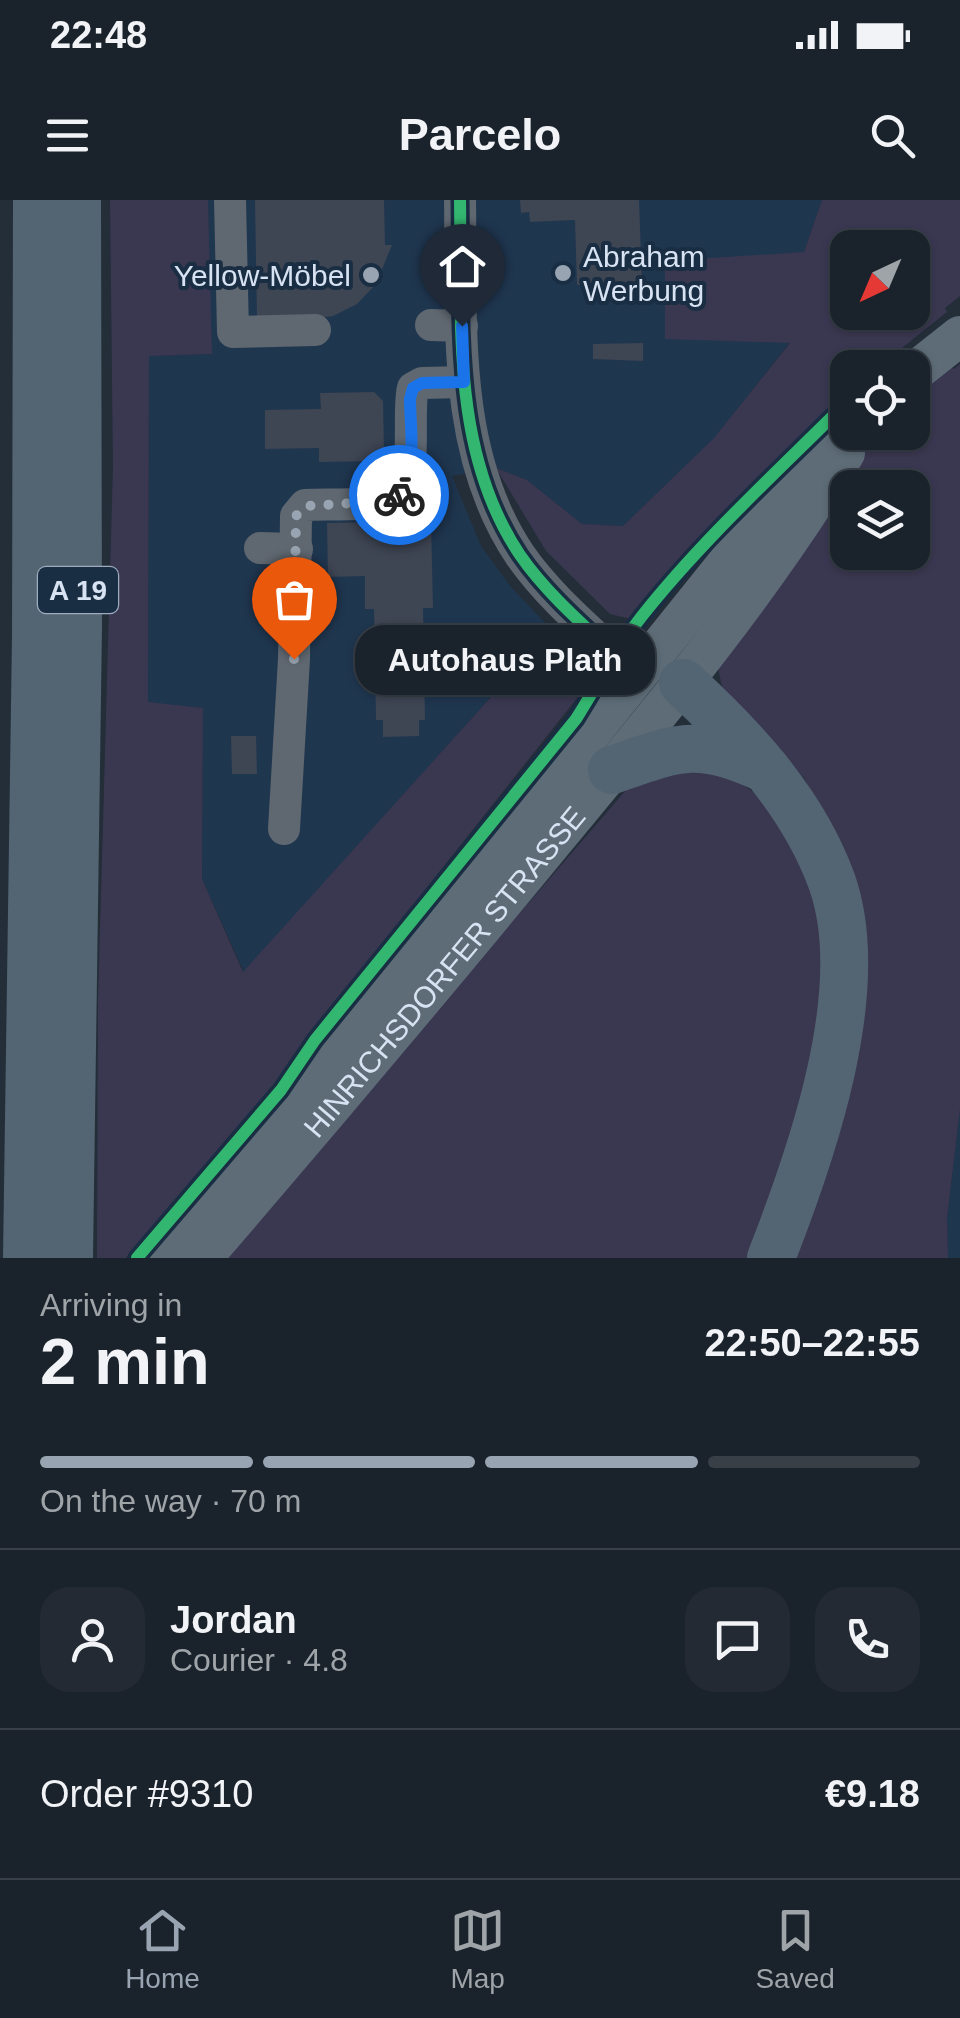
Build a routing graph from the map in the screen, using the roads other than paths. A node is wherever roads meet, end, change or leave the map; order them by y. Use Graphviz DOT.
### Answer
graph roads {
  1 [pos="36,200"];
  2 [pos="78,200"];
  3 [pos="230,200"];
  4 [pos="460,200"];
  5 [pos="315,330"];
  6 [pos="960,336"];
  7 [pos="930,360"];
  8 [pos="464,382"];
  9 [pos="830,448"];
  10 [pos="846,450"];
  11 [pos="260,548"];
  12 [pos="297,549"];
  13 [pos="662,687"];
  14 [pos="718,749"];
  15 [pos="612,770"];
  16 [pos="766,770"];
  17 [pos="284,829"];
  18 [pos="27,1258"];
  19 [pos="70,1258"];
  20 [pos="163,1258"];
  21 [pos="202,1258"];
  22 [pos="770,1258"];
  1 -- 18 [label="highway, A 19"];
  2 -- 19 [label="highway, A 19"];
  3 -- 5 [label="street"];
  4 -- 8 [label="street"];
  6 -- 7 [label="main road"];
  8 -- 12 [label="street"];
  8 -- 13 [label="street"];
  9 -- 13 [label="main road, HINRICHSDORFER STRASSE"];
  10 -- 13 [label="main road, HINRICHSDORFER STRASSE"];
  11 -- 12 [label="street"];
  12 -- 17 [label="street"];
  13 -- 14 [label="highway"];
  13 -- 15 [label="main road, HINRICHSDORFER STRASSE"];
  13 -- 16 [label="highway"];
  13 -- 20 [label="main road, HINRICHSDORFER STRASSE"];
  14 -- 15 [label="highway"];
  14 -- 16 [label="highway"];
  15 -- 21 [label="main road, HINRICHSDORFER STRASSE"];
  16 -- 22 [label="highway"];
}
